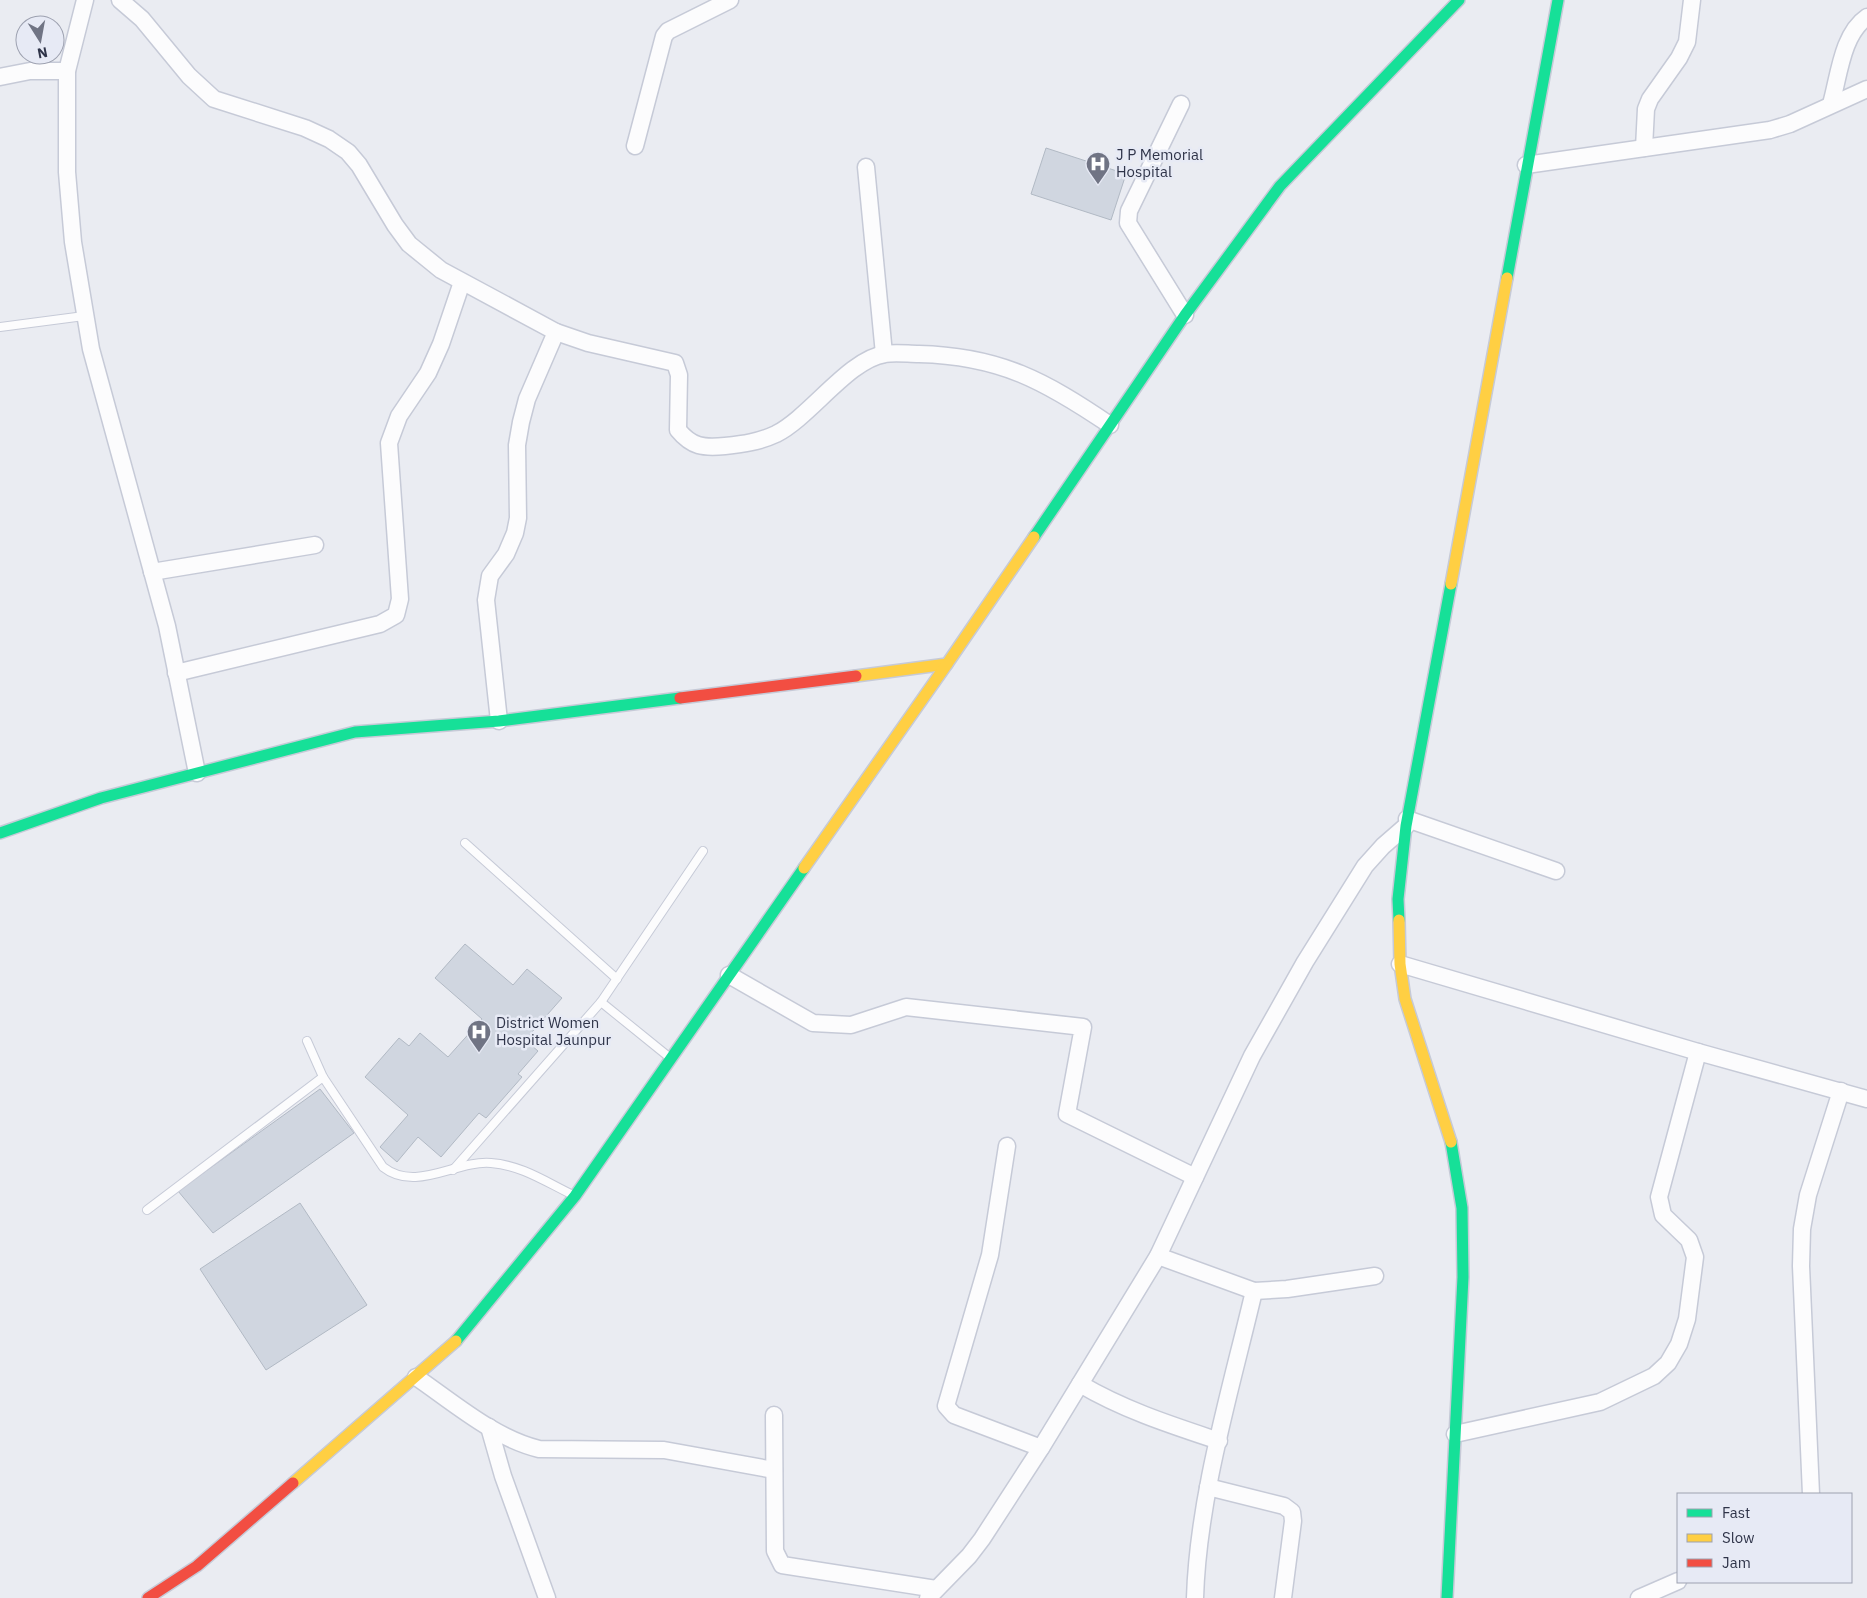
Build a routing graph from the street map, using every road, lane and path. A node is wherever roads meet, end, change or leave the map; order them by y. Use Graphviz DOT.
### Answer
graph roads {
  1 [pos="85,0"];
  2 [pos="120,0"];
  3 [pos="730,0"];
  4 [pos="1459,0"];
  5 [pos="1558,0"];
  6 [pos="1692,0"];
  7 [pos="1867,17"];
  8 [pos="67,72"];
  9 [pos="0,76"];
  10 [pos="1867,89"];
  11 [pos="1181,104"];
  12 [pos="1831,104"];
  13 [pos="635,146"];
  14 [pos="1644,148"];
  15 [pos="1526,164"];
  16 [pos="866,167"];
  17 [pos="462,282"];
  18 [pos="1185,315"];
  19 [pos="84,316"];
  20 [pos="0,327"];
  21 [pos="556,332"];
  22 [pos="884,354"];
  23 [pos="1110,425"];
  24 [pos="315,545"];
  25 [pos="152,572"];
  26 [pos="947,664"];
  27 [pos="176,673"];
  28 [pos="499,721"];
  29 [pos="197,773"];
  30 [pos="1406,823"];
  31 [pos="0,833"];
  32 [pos="465,843"];
  33 [pos="703,851"];
  34 [pos="1556,871"];
  35 [pos="1400,964"];
  36 [pos="729,976"];
  37 [pos="617,979"];
  38 [pos="601,1002"];
  39 [pos="307,1041"];
  40 [pos="1698,1052"];
  41 [pos="671,1058"];
  42 [pos="323,1077"];
  43 [pos="1841,1092"];
  44 [pos="1867,1099"];
  45 [pos="1007,1146"];
  46 [pos="453,1170"];
  47 [pos="1195,1177"];
  48 [pos="575,1196"];
  49 [pos="148,1210"];
  50 [pos="1158,1256"];
  51 [pos="1375,1276"];
  52 [pos="1254,1290"];
  53 [pos="416,1376"];
  54 [pos="1080,1384"];
  55 [pos="774,1415"];
  56 [pos="489,1427"];
  57 [pos="1455,1434"];
  58 [pos="1219,1441"];
  59 [pos="1041,1448"];
  60 [pos="774,1470"];
  61 [pos="1208,1487"];
  62 [pos="1811,1493"];
  63 [pos="1677,1581"];
  64 [pos="932,1594"];
  65 [pos="150,1597"];
  66 [pos="547,1598"];
  67 [pos="1195,1598"];
  68 [pos="1283,1598"];
  69 [pos="1447,1598"];
  70 [pos="1639,1598"];
  1 -- 8 [label="street"];
  2 -- 17 [label="street"];
  3 -- 13 [label="street"];
  4 -- 18 [label="street"];
  5 -- 15 [label="street"];
  6 -- 14 [label="street"];
  7 -- 12 [label="street"];
  8 -- 9 [label="street"];
  8 -- 19 [label="street"];
  10 -- 12 [label="street"];
  11 -- 18 [label="street"];
  12 -- 14 [label="street"];
  14 -- 15 [label="street"];
  15 -- 30 [label="street"];
  16 -- 22 [label="street"];
  17 -- 21 [label="street"];
  17 -- 27 [label="street"];
  18 -- 23 [label="street"];
  19 -- 20 [label="lane"];
  19 -- 25 [label="street"];
  21 -- 22 [label="street"];
  21 -- 28 [label="street"];
  22 -- 23 [label="street"];
  23 -- 26 [label="street"];
  24 -- 25 [label="street"];
  25 -- 27 [label="street"];
  26 -- 28 [label="street"];
  26 -- 36 [label="street"];
  27 -- 29 [label="street"];
  28 -- 29 [label="street"];
  29 -- 31 [label="street"];
  30 -- 34 [label="street"];
  30 -- 35 [label="street"];
  30 -- 47 [label="street"];
  32 -- 37 [label="lane"];
  33 -- 37 [label="lane"];
  35 -- 40 [label="street"];
  35 -- 57 [label="street"];
  36 -- 41 [label="street"];
  36 -- 47 [label="street"];
  37 -- 38 [label="lane"];
  38 -- 41 [label="lane"];
  38 -- 46 [label="lane"];
  39 -- 42 [label="lane"];
  40 -- 43 [label="street"];
  40 -- 57 [label="street"];
  41 -- 48 [label="street"];
  42 -- 46 [label="lane"];
  42 -- 49 [label="lane"];
  43 -- 44 [label="street"];
  43 -- 62 [label="street"];
  45 -- 59 [label="street"];
  46 -- 48 [label="lane"];
  47 -- 50 [label="street"];
  48 -- 53 [label="street"];
  50 -- 52 [label="street"];
  50 -- 54 [label="street"];
  51 -- 52 [label="street"];
  52 -- 58 [label="street"];
  53 -- 56 [label="street"];
  53 -- 65 [label="street"];
  54 -- 58 [label="street"];
  54 -- 59 [label="street"];
  55 -- 60 [label="street"];
  56 -- 60 [label="street"];
  56 -- 66 [label="street"];
  57 -- 69 [label="street"];
  58 -- 61 [label="street"];
  59 -- 64 [label="street"];
  60 -- 64 [label="street"];
  61 -- 67 [label="street"];
  61 -- 68 [label="street"];
  63 -- 70 [label="street"];
}
